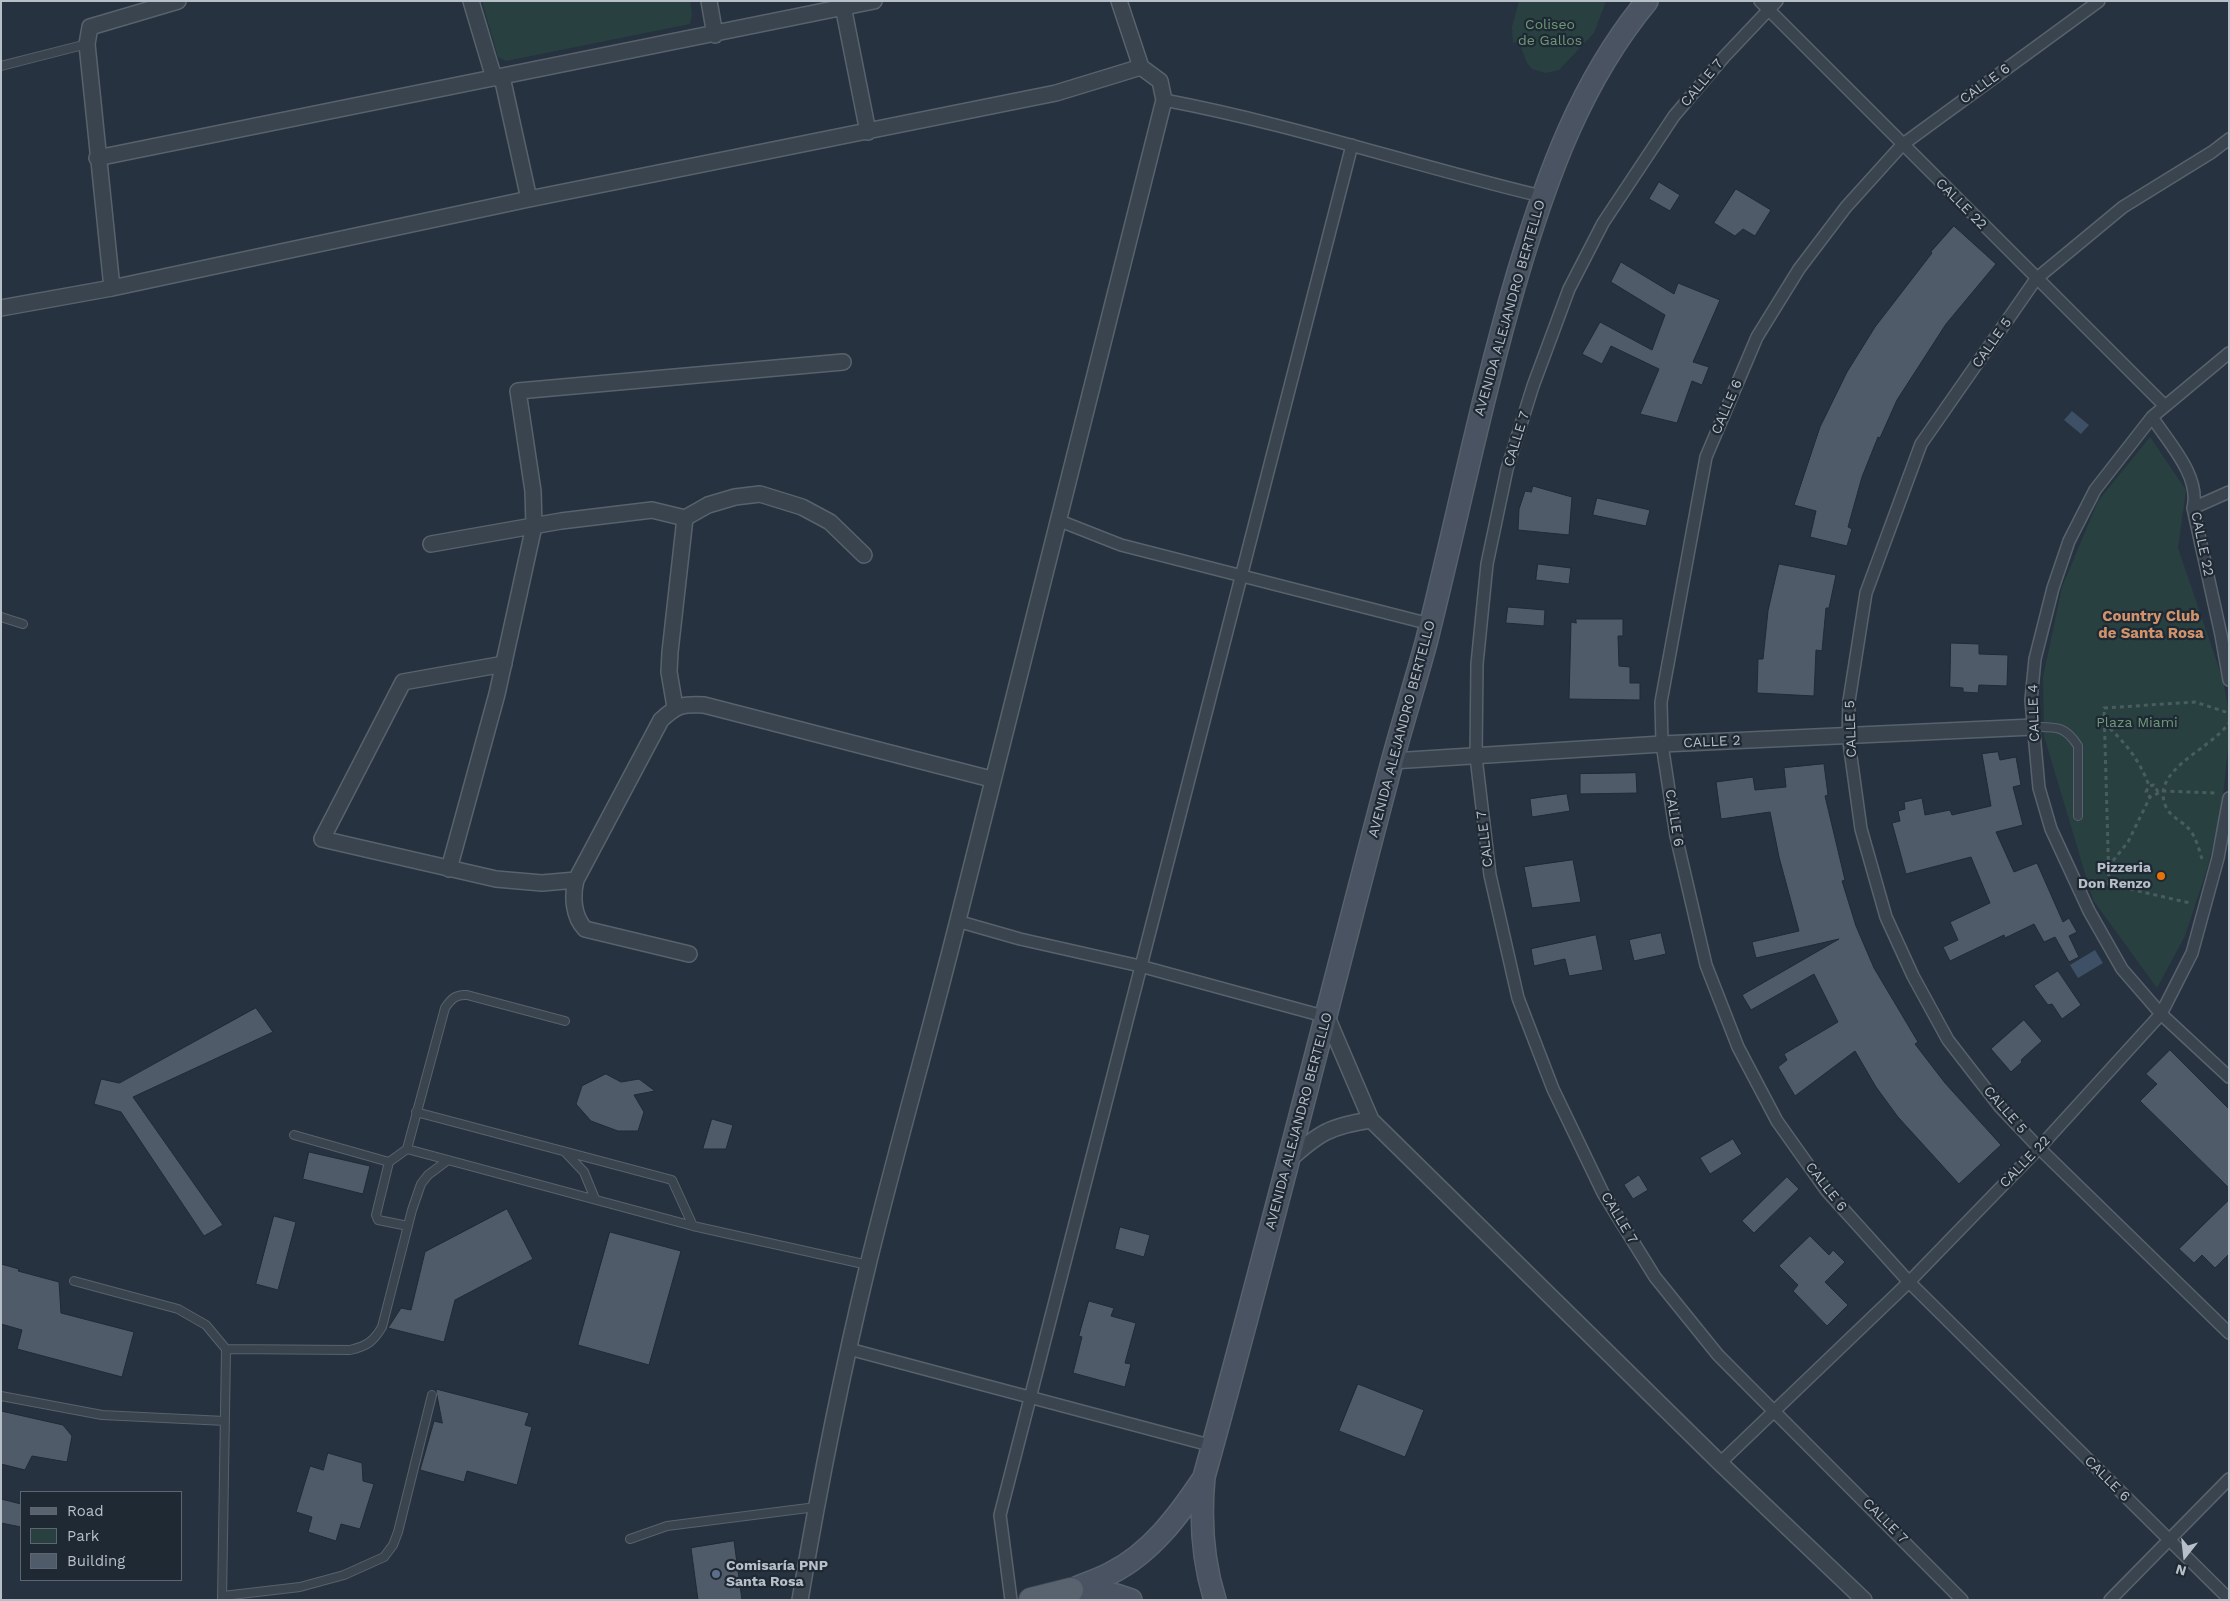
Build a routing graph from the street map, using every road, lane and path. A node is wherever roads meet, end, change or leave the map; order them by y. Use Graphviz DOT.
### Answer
graph roads {
  1 [pos="178,1"];
  2 [pos="471,1"];
  3 [pos="709,1"];
  4 [pos="874,1"];
  5 [pos="1119,1"];
  6 [pos="1647,1"];
  7 [pos="2099,1"];
  8 [pos="843,4"];
  9 [pos="1768,4"];
  10 [pos="715,35"];
  11 [pos="86,44"];
  12 [pos="1,66"];
  13 [pos="1141,68"];
  14 [pos="498,78"];
  15 [pos="1164,100"];
  16 [pos="868,132"];
  17 [pos="2229,139"];
  18 [pos="1352,145"];
  19 [pos="1902,145"];
  20 [pos="97,158"];
  21 [pos="1541,196"];
  22 [pos="530,199"];
  23 [pos="2036,279"];
  24 [pos="112,288"];
  25 [pos="1,308"];
  26 [pos="2229,353"];
  27 [pos="843,362"];
  28 [pos="2164,405"];
  29 [pos="2152,417"];
  30 [pos="2229,492"];
  31 [pos="2193,508"];
  32 [pos="685,518"];
  33 [pos="1060,521"];
  34 [pos="534,526"];
  35 [pos="431,544"];
  36 [pos="864,555"];
  37 [pos="1243,576"];
  38 [pos="1,617"];
  39 [pos="23,624"];
  40 [pos="1430,624"];
  41 [pos="504,664"];
  42 [pos="2229,680"];
  43 [pos="675,707"];
  44 [pos="2229,713"];
  45 [pos="2104,723"];
  46 [pos="2229,723"];
  47 [pos="2033,728"];
  48 [pos="1848,735"];
  49 [pos="1662,744"];
  50 [pos="1476,757"];
  51 [pos="1392,761"];
  52 [pos="991,779"];
  53 [pos="2149,786"];
  54 [pos="2160,792"];
  55 [pos="2224,795"];
  56 [pos="2150,798"];
  57 [pos="2078,816"];
  58 [pos="2108,868"];
  59 [pos="449,869"];
  60 [pos="2071,875"];
  61 [pos="576,880"];
  62 [pos="2109,884"];
  63 [pos="2211,886"];
  64 [pos="2205,906"];
  65 [pos="957,921"];
  66 [pos="689,954"];
  67 [pos="1140,966"];
  68 [pos="2161,1014"];
  69 [pos="1327,1017"];
  70 [pos="565,1021"];
  71 [pos="2229,1077"];
  72 [pos="416,1112"];
  73 [pos="1371,1120"];
  74 [pos="294,1135"];
  75 [pos="2039,1148"];
  76 [pos="407,1149"];
  77 [pos="563,1151"];
  78 [pos="448,1160"];
  79 [pos="1289,1160"];
  80 [pos="388,1162"];
  81 [pos="595,1199"];
  82 [pos="408,1226"];
  83 [pos="693,1226"];
  84 [pos="868,1265"];
  85 [pos="74,1281"];
  86 [pos="1909,1282"];
  87 [pos="2229,1333"];
  88 [pos="226,1349"];
  89 [pos="849,1349"];
  90 [pos="432,1395"];
  91 [pos="1,1396"];
  92 [pos="1029,1398"];
  93 [pos="1775,1410"];
  94 [pos="225,1421"];
  95 [pos="1213,1446"];
  96 [pos="1720,1463"];
  97 [pos="1204,1477"];
  98 [pos="2229,1478"];
  99 [pos="816,1507"];
  100 [pos="630,1539"];
  101 [pos="2168,1540"];
  102 [pos="1071,1590"];
  103 [pos="222,1598"];
  104 [pos="2229,1599"];
  105 [pos="800,1600"];
  106 [pos="1011,1600"];
  107 [pos="1031,1600"];
  108 [pos="1131,1600"];
  109 [pos="1215,1600"];
  110 [pos="1864,1600"];
  111 [pos="1962,1600"];
  112 [pos="2110,1600"];
  1 -- 11 [label="street"];
  2 -- 14 [label="street"];
  3 -- 10 [label="street"];
  4 -- 8 [label="street"];
  5 -- 13 [label="street"];
  6 -- 21 [label="main road, AVENIDA ALEJANDRO BERTELLO"];
  7 -- 19 [label="street, CALLE 6"];
  8 -- 10 [label="street"];
  8 -- 16 [label="street"];
  9 -- 19 [label="street, CALLE 22"];
  9 -- 50 [label="street, CALLE 7"];
  10 -- 14 [label="street"];
  11 -- 12 [label="lane"];
  11 -- 20 [label="street"];
  13 -- 15 [label="street"];
  13 -- 16 [label="street"];
  14 -- 20 [label="street"];
  14 -- 22 [label="street"];
  15 -- 18 [label="street"];
  15 -- 33 [label="street"];
  16 -- 22 [label="street"];
  17 -- 23 [label="street, CALLE 5"];
  18 -- 21 [label="street"];
  18 -- 37 [label="street"];
  19 -- 23 [label="street, CALLE 22"];
  19 -- 49 [label="street, CALLE 6"];
  20 -- 24 [label="street"];
  21 -- 40 [label="main road, AVENIDA ALEJANDRO BERTELLO"];
  22 -- 24 [label="street"];
  23 -- 28 [label="street, CALLE 22"];
  23 -- 48 [label="street, CALLE 5"];
  24 -- 25 [label="street"];
  26 -- 28 [label="street, CALLE 4"];
  27 -- 34 [label="street"];
  28 -- 29 [label="street, CALLE 4"];
  29 -- 31 [label="street, CALLE 22"];
  29 -- 47 [label="street, CALLE 4"];
  30 -- 31 [label="street"];
  31 -- 42 [label="street, CALLE 22"];
  32 -- 34 [label="street"];
  32 -- 36 [label="street"];
  32 -- 43 [label="street"];
  33 -- 37 [label="street"];
  33 -- 52 [label="street"];
  34 -- 35 [label="street"];
  34 -- 41 [label="street"];
  37 -- 40 [label="street"];
  37 -- 67 [label="street"];
  38 -- 39 [label="lane"];
  40 -- 51 [label="main road, AVENIDA ALEJANDRO BERTELLO"];
  41 -- 59 [label="street"];
  41 -- 59 [label="street"];
  43 -- 52 [label="street"];
  43 -- 61 [label="street"];
  44 -- 45 [label="path"];
  45 -- 53 [label="path"];
  45 -- 58 [label="path"];
  46 -- 54 [label="path"];
  47 -- 48 [label="street, CALLE 2"];
  47 -- 57 [label="lane"];
  47 -- 60 [label="street, CALLE 4"];
  48 -- 49 [label="street, CALLE 2"];
  48 -- 75 [label="street, CALLE 5"];
  49 -- 50 [label="street, CALLE 2"];
  49 -- 86 [label="street, CALLE 6"];
  50 -- 51 [label="street, CALLE 2"];
  50 -- 93 [label="street, CALLE 7"];
  51 -- 69 [label="main road, AVENIDA ALEJANDRO BERTELLO"];
  52 -- 65 [label="street"];
  53 -- 54 [label="path"];
  53 -- 56 [label="path"];
  54 -- 55 [label="path"];
  54 -- 56 [label="path"];
  54 -- 63 [label="path"];
  55 -- 63 [label="street, CALLE 22"];
  56 -- 58 [label="path"];
  58 -- 62 [label="path"];
  59 -- 61 [label="street"];
  60 -- 62 [label="path"];
  60 -- 68 [label="street, CALLE 4"];
  61 -- 66 [label="street"];
  62 -- 64 [label="path"];
  63 -- 64 [label="street, CALLE 22"];
  64 -- 68 [label="street, CALLE 22"];
  65 -- 67 [label="street"];
  65 -- 84 [label="street"];
  67 -- 69 [label="street"];
  67 -- 92 [label="street"];
  68 -- 71 [label="street, CALLE 4"];
  68 -- 75 [label="street, CALLE 22"];
  69 -- 73 [label="street"];
  69 -- 79 [label="main road, AVENIDA ALEJANDRO BERTELLO"];
  70 -- 72 [label="lane"];
  72 -- 76 [label="lane"];
  72 -- 77 [label="lane"];
  73 -- 79 [label="street"];
  73 -- 96 [label="street"];
  74 -- 80 [label="lane"];
  75 -- 86 [label="street, CALLE 22"];
  75 -- 87 [label="street, CALLE 5"];
  76 -- 78 [label="lane"];
  76 -- 80 [label="lane"];
  77 -- 81 [label="lane"];
  77 -- 83 [label="lane"];
  78 -- 81 [label="lane"];
  78 -- 82 [label="lane"];
  79 -- 95 [label="main road, AVENIDA ALEJANDRO BERTELLO"];
  80 -- 82 [label="lane"];
  81 -- 83 [label="lane"];
  82 -- 88 [label="lane"];
  83 -- 84 [label="lane"];
  84 -- 89 [label="street"];
  85 -- 88 [label="lane"];
  86 -- 93 [label="street, CALLE 22"];
  86 -- 101 [label="street, CALLE 6"];
  88 -- 94 [label="lane"];
  89 -- 92 [label="street"];
  89 -- 99 [label="street"];
  90 -- 103 [label="lane"];
  91 -- 94 [label="lane"];
  92 -- 95 [label="street"];
  92 -- 106 [label="street"];
  93 -- 96 [label="street, CALLE 22"];
  93 -- 111 [label="street, CALLE 7"];
  94 -- 103 [label="lane"];
  95 -- 97 [label="main road, AVENIDA ALEJANDRO BERTELLO"];
  96 -- 110 [label="street"];
  97 -- 102 [label="main road, AVENIDA ALEJANDRO BERTELLO"];
  97 -- 109 [label="main road, AVENIDA ALEJANDRO BERTELLO"];
  98 -- 101 [label="street"];
  99 -- 100 [label="lane"];
  99 -- 105 [label="street"];
  101 -- 104 [label="street, CALLE 6"];
  101 -- 112 [label="street"];
  102 -- 107 [label="main road, AVENIDA ALEJANDRO BERTELLO"];
  102 -- 108 [label="main road, AVENIDA ALEJANDRO BERTELLO"];
}
